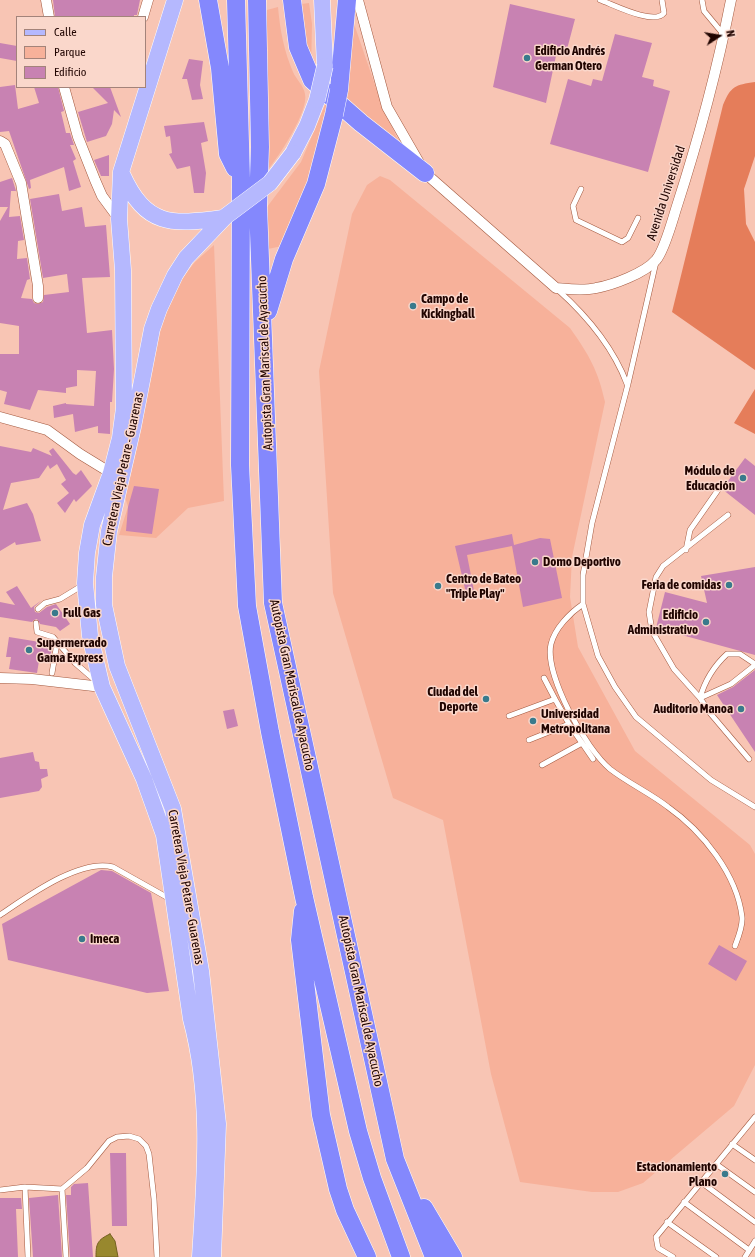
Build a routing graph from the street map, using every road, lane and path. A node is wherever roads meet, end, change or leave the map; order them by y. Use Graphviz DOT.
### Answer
graph roads {
  1 [pos="46,0"];
  2 [pos="148,0"];
  3 [pos="175,0"];
  4 [pos="208,0"];
  5 [pos="236,0"];
  6 [pos="257,0"];
  7 [pos="292,0"];
  8 [pos="322,0"];
  9 [pos="347,0"];
  10 [pos="358,0"];
  11 [pos="600,0"];
  12 [pos="662,0"];
  13 [pos="702,0"];
  14 [pos="731,0"];
  15 [pos="49,16"];
  16 [pos="143,16"];
  17 [pos="724,35"];
  18 [pos="64,88"];
  19 [pos="0,141"];
  20 [pos="121,172"];
  21 [pos="425,173"];
  22 [pos="240,179"];
  23 [pos="581,189"];
  24 [pos="225,217"];
  25 [pos="638,218"];
  26 [pos="119,219"];
  27 [pos="657,260"];
  28 [pos="556,288"];
  29 [pos="38,298"];
  30 [pos="264,323"];
  31 [pos="628,384"];
  32 [pos="0,417"];
  33 [pos="111,474"];
  34 [pos="718,490"];
  35 [pos="728,515"];
  36 [pos="686,550"];
  37 [pos="85,583"];
  38 [pos="583,604"];
  39 [pos="38,609"];
  40 [pos="36,623"];
  41 [pos="57,643"];
  42 [pos="755,665"];
  43 [pos="52,673"];
  44 [pos="0,678"];
  45 [pos="544,678"];
  46 [pos="102,687"];
  47 [pos="700,698"];
  48 [pos="555,699"];
  49 [pos="509,716"];
  50 [pos="569,724"];
  51 [pos="529,740"];
  52 [pos="582,744"];
  53 [pos="749,759"];
  54 [pos="593,760"];
  55 [pos="542,765"];
  56 [pos="755,807"];
  57 [pos="304,896"];
  58 [pos="173,900"];
  59 [pos="0,915"];
  60 [pos="735,946"];
  61 [pos="755,1116"];
  62 [pos="753,1123"];
  63 [pos="732,1144"];
  64 [pos="395,1159"];
  65 [pos="755,1160"];
  66 [pos="716,1164"];
  67 [pos="701,1182"];
  68 [pos="25,1187"];
  69 [pos="62,1189"];
  70 [pos="0,1190"];
  71 [pos="755,1192"];
  72 [pos="684,1202"];
  73 [pos="667,1222"];
  74 [pos="755,1222"];
  75 [pos="755,1241"];
  76 [pos="749,1250"];
  77 [pos="28,1257"];
  78 [pos="66,1257"];
  79 [pos="157,1257"];
  80 [pos="200,1257"];
  81 [pos="214,1257"];
  82 [pos="367,1257"];
  83 [pos="402,1257"];
  84 [pos="434,1257"];
  85 [pos="453,1257"];
  86 [pos="673,1257"];
  87 [pos="716,1257"];
  88 [pos="745,1257"];
  1 -- 15 [label="street"];
  2 -- 16 [label="street"];
  3 -- 20 [label="main road, Carretera Vieja Petare - Guarenas"];
  4 -- 22 [label="highway"];
  5 -- 22 [label="highway, Autopista Gran Mariscal de Ayacucho"];
  6 -- 30 [label="highway, Autopista Gran Mariscal de Ayacucho"];
  7 -- 21 [label="highway"];
  8 -- 24 [label="main road, Carretera Vieja Petare - Guarenas, bridge"];
  9 -- 30 [label="highway, bridge"];
  10 -- 21 [label="street"];
  11 -- 12 [label="lane"];
  13 -- 17 [label="lane"];
  14 -- 17 [label="street, Avenida Universidad"];
  17 -- 27 [label="street, Avenida Universidad"];
  18 -- 26 [label="street"];
  19 -- 29 [label="street"];
  20 -- 24 [label="main road"];
  20 -- 26 [label="main road, Carretera Vieja Petare - Guarenas"];
  21 -- 28 [label="street"];
  22 -- 57 [label="highway, Autopista Gran Mariscal de Ayacucho"];
  23 -- 25 [label="lane"];
  24 -- 81 [label="main road, Carretera Vieja Petare - Guarenas"];
  26 -- 33 [label="main road, Carretera Vieja Petare - Guarenas"];
  27 -- 28 [label="street, Avenida Universidad"];
  27 -- 31 [label="lane"];
  28 -- 31 [label="lane"];
  30 -- 64 [label="highway, Autopista Gran Mariscal de Ayacucho"];
  31 -- 38 [label="lane"];
  32 -- 33 [label="street"];
  33 -- 37 [label="main road, Carretera Vieja Petare - Guarenas"];
  34 -- 36 [label="lane"];
  35 -- 36 [label="lane"];
  36 -- 47 [label="lane"];
  37 -- 39 [label="lane"];
  37 -- 46 [label="main road, Carretera Vieja Petare - Guarenas"];
  38 -- 56 [label="lane"];
  38 -- 60 [label="lane"];
  40 -- 41 [label="lane"];
  41 -- 43 [label="lane"];
  41 -- 46 [label="lane"];
  42 -- 47 [label="lane"];
  42 -- 47 [label="lane"];
  44 -- 46 [label="street"];
  45 -- 48 [label="lane"];
  46 -- 58 [label="main road, Carretera Vieja Petare - Guarenas"];
  47 -- 53 [label="lane"];
  48 -- 49 [label="lane"];
  48 -- 50 [label="lane"];
  50 -- 51 [label="lane"];
  50 -- 52 [label="lane"];
  52 -- 54 [label="lane"];
  52 -- 55 [label="lane"];
  57 -- 82 [label="highway"];
  57 -- 83 [label="highway, Autopista Gran Mariscal de Ayacucho"];
  58 -- 59 [label="lane"];
  58 -- 80 [label="main road, Carretera Vieja Petare - Guarenas"];
  61 -- 62 [label="lane"];
  62 -- 63 [label="lane"];
  63 -- 65 [label="lane"];
  63 -- 66 [label="lane"];
  64 -- 84 [label="highway, Autopista Gran Mariscal de Ayacucho"];
  64 -- 85 [label="highway"];
  66 -- 67 [label="lane"];
  66 -- 71 [label="lane"];
  67 -- 72 [label="lane"];
  67 -- 74 [label="lane"];
  68 -- 69 [label="lane"];
  68 -- 70 [label="lane"];
  68 -- 77 [label="lane"];
  69 -- 78 [label="lane"];
  69 -- 79 [label="lane"];
  72 -- 73 [label="lane"];
  72 -- 76 [label="lane"];
  73 -- 86 [label="lane"];
  73 -- 87 [label="lane"];
  75 -- 76 [label="lane"];
  76 -- 88 [label="lane"];
}
